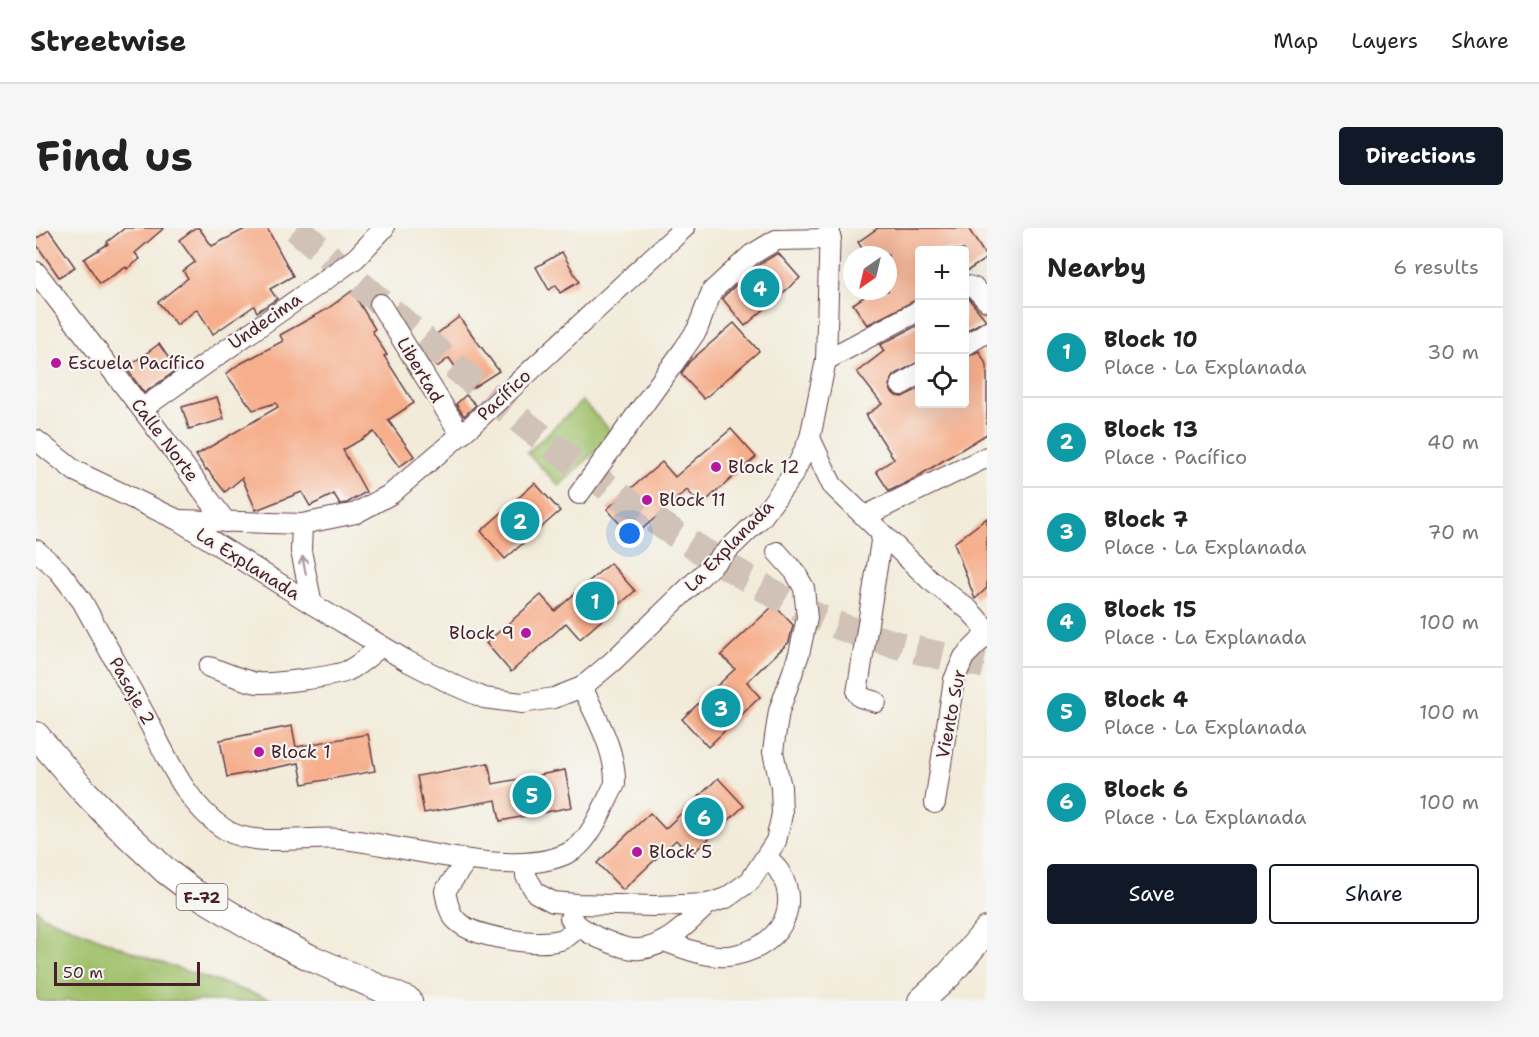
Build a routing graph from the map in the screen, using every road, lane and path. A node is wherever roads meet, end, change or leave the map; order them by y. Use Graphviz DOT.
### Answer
graph roads {
  1 [pos="384,228"];
  2 [pos="684,228"];
  3 [pos="831,234"];
  4 [pos="36,272"];
  5 [pos="969,286"];
  6 [pos="987,301"];
  7 [pos="380,304"];
  8 [pos="915,313"];
  9 [pos="987,332"];
  10 [pos="969,343"];
  11 [pos="826,360"];
  12 [pos="915,377"];
  13 [pos="901,385"];
  14 [pos="142,409"];
  15 [pos="461,435"];
  16 [pos="810,438"];
  17 [pos="36,440"];
  18 [pos="987,457"];
  19 [pos="579,494"];
  20 [pos="865,516"];
  21 [pos="178,520"];
  22 [pos="226,522"];
  23 [pos="302,524"];
  24 [pos="882,535"];
  25 [pos="36,550"];
  26 [pos="777,552"];
  27 [pos="312,604"];
  28 [pos="381,646"];
  29 [pos="209,667"];
  30 [pos="582,687"];
  31 [pos="876,702"];
  32 [pos="36,735"];
  33 [pos="935,803"];
  34 [pos="767,857"];
  35 [pos="467,860"];
  36 [pos="526,863"];
  37 [pos="553,902"];
  38 [pos="708,904"];
  39 [pos="578,926"];
  40 [pos="987,930"];
  41 [pos="664,941"];
  42 [pos="410,1001"];
  43 [pos="921,1001"];
  1 -- 14 [label="street, Undecima"];
  2 -- 15 [label="street, Pacífico"];
  3 -- 11 [label="street, La Explanada"];
  3 -- 19 [label="street"];
  4 -- 14 [label="street, Calle Norte"];
  5 -- 6 [label="street"];
  7 -- 15 [label="street, Libertad"];
  8 -- 11 [label="street"];
  9 -- 10 [label="street"];
  11 -- 16 [label="street, La Explanada"];
  12 -- 13 [label="street"];
  14 -- 22 [label="street, Calle Norte"];
  15 -- 23 [label="street, Pacífico"];
  16 -- 20 [label="street, Viento Sur"];
  16 -- 30 [label="street, La Explanada"];
  17 -- 21 [label="street, La Explanada"];
  18 -- 20 [label="street"];
  20 -- 24 [label="street, Viento Sur"];
  21 -- 22 [label="street, Pacífico"];
  21 -- 27 [label="street, La Explanada"];
  22 -- 23 [label="street, Pacífico"];
  27 -- 23 [label="street, one-way"];
  24 -- 31 [label="street"];
  24 -- 33 [label="street, Viento Sur"];
  25 -- 35 [label="street, Pasaje 2"];
  26 -- 34 [label="street"];
  27 -- 28 [label="street, La Explanada"];
  28 -- 29 [label="street"];
  28 -- 30 [label="street, La Explanada"];
  30 -- 36 [label="street"];
  32 -- 42 [label="main road, F-72"];
  34 -- 38 [label="street"];
  34 -- 41 [label="street"];
  35 -- 36 [label="street"];
  35 -- 39 [label="street"];
  36 -- 37 [label="street"];
  37 -- 38 [label="street"];
  37 -- 39 [label="street"];
  38 -- 41 [label="street"];
  39 -- 41 [label="street"];
  40 -- 43 [label="main road"];
}
